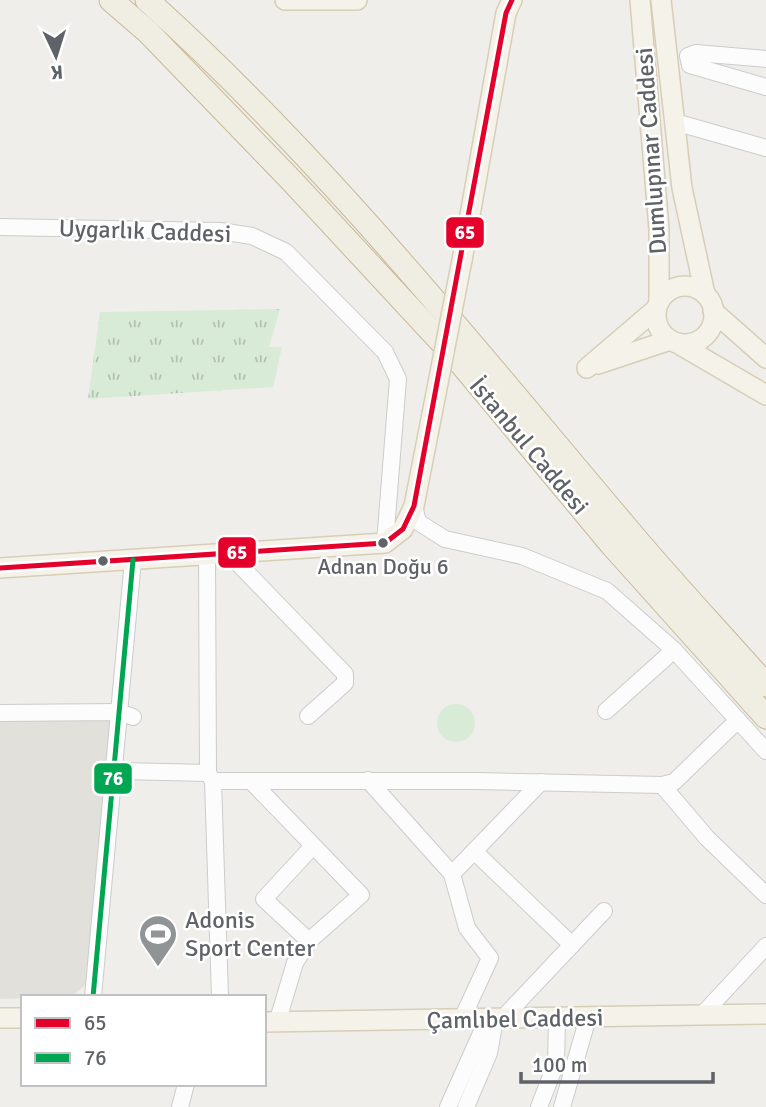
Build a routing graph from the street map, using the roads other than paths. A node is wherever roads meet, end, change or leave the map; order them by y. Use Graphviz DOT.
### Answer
graph roads {
  1 [pos="111,0"];
  2 [pos="147,0"];
  3 [pos="285,0"];
  4 [pos="357,0"];
  5 [pos="513,0"];
  6 [pos="662,0"];
  7 [pos="639,4"];
  8 [pos="766,59"];
  9 [pos="766,87"];
  10 [pos="674,122"];
  11 [pos="766,148"];
  12 [pos="0,227"];
  13 [pos="709,302"];
  14 [pos="658,305"];
  15 [pos="674,341"];
  16 [pos="766,358"];
  17 [pos="766,395"];
  18 [pos="414,506"];
  19 [pos="391,534"];
  20 [pos="229,554"];
  21 [pos="0,555"];
  22 [pos="207,555"];
  23 [pos="133,560"];
  24 [pos="0,568"];
  25 [pos="674,650"];
  26 [pos="766,685"];
  27 [pos="606,711"];
  28 [pos="0,713"];
  29 [pos="126,714"];
  30 [pos="308,716"];
  31 [pos="766,717"];
  32 [pos="738,720"];
  33 [pos="766,751"];
  34 [pos="122,771"];
  35 [pos="211,777"];
  36 [pos="368,780"];
  37 [pos="251,781"];
  38 [pos="541,782"];
  39 [pos="662,785"];
  40 [pos="313,846"];
  41 [pos="475,852"];
  42 [pos="452,874"];
  43 [pos="766,895"];
  44 [pos="604,911"];
  45 [pos="309,941"];
  46 [pos="572,945"];
  47 [pos="766,946"];
  48 [pos="93,995"];
  49 [pos="220,995"];
  50 [pos="766,1014"];
  51 [pos="702,1015"];
  52 [pos="0,1018"];
  53 [pos="21,1018"];
  54 [pos="588,1018"];
  55 [pos="557,1019"];
  56 [pos="494,1020"];
  57 [pos="461,1021"];
  58 [pos="270,1022"];
  59 [pos="185,1086"];
  60 [pos="180,1107"];
  61 [pos="448,1107"];
  62 [pos="466,1107"];
  63 [pos="539,1107"];
  64 [pos="562,1107"];
  1 -- 31 [label="highway, İstanbul Caddesi"];
  2 -- 26 [label="highway, İstanbul Caddesi"];
  3 -- 4 [label="main road"];
  5 -- 18 [label="main road, bridge"];
  6 -- 10 [label="main road, Dumlupınar Caddesi"];
  7 -- 14 [label="main road, Dumlupınar Caddesi"];
  8 -- 9 [label="street"];
  10 -- 11 [label="street"];
  10 -- 13 [label="main road, Dumlupınar Caddesi"];
  12 -- 19 [label="street, Uygarlık Caddesi"];
  13 -- 14 [label="main road"];
  13 -- 15 [label="main road"];
  13 -- 16 [label="main road"];
  14 -- 15 [label="main road"];
  14 -- 15 [label="main road"];
  15 -- 17 [label="main road"];
  18 -- 19 [label="main road"];
  18 -- 25 [label="street"];
  19 -- 20 [label="main road"];
  19 -- 21 [label="main road"];
  20 -- 22 [label="main road"];
  20 -- 30 [label="street"];
  22 -- 23 [label="main road"];
  22 -- 35 [label="street"];
  23 -- 24 [label="main road"];
  23 -- 29 [label="street"];
  25 -- 27 [label="street"];
  25 -- 32 [label="street"];
  28 -- 29 [label="street"];
  29 -- 48 [label="street"];
  32 -- 33 [label="street"];
  32 -- 39 [label="street"];
  34 -- 35 [label="street"];
  35 -- 37 [label="street"];
  35 -- 49 [label="street"];
  36 -- 37 [label="street"];
  36 -- 38 [label="street"];
  36 -- 42 [label="street"];
  37 -- 40 [label="street"];
  38 -- 39 [label="street"];
  38 -- 41 [label="street"];
  39 -- 43 [label="street"];
  40 -- 45 [label="street"];
  40 -- 45 [label="street"];
  41 -- 42 [label="street"];
  41 -- 46 [label="street"];
  42 -- 57 [label="street"];
  44 -- 46 [label="street"];
  45 -- 58 [label="street"];
  46 -- 56 [label="street"];
  47 -- 51 [label="street"];
  50 -- 51 [label="main road, Çamlıbel Caddesi"];
  51 -- 54 [label="main road, Çamlıbel Caddesi"];
  52 -- 53 [label="main road"];
  54 -- 55 [label="main road, Çamlıbel Caddesi"];
  54 -- 64 [label="street"];
  55 -- 56 [label="main road, Çamlıbel Caddesi"];
  55 -- 63 [label="street"];
  56 -- 57 [label="main road, Çamlıbel Caddesi"];
  56 -- 61 [label="street"];
  56 -- 62 [label="street"];
  57 -- 58 [label="main road, Çamlıbel Caddesi"];
  59 -- 60 [label="street"];
}
